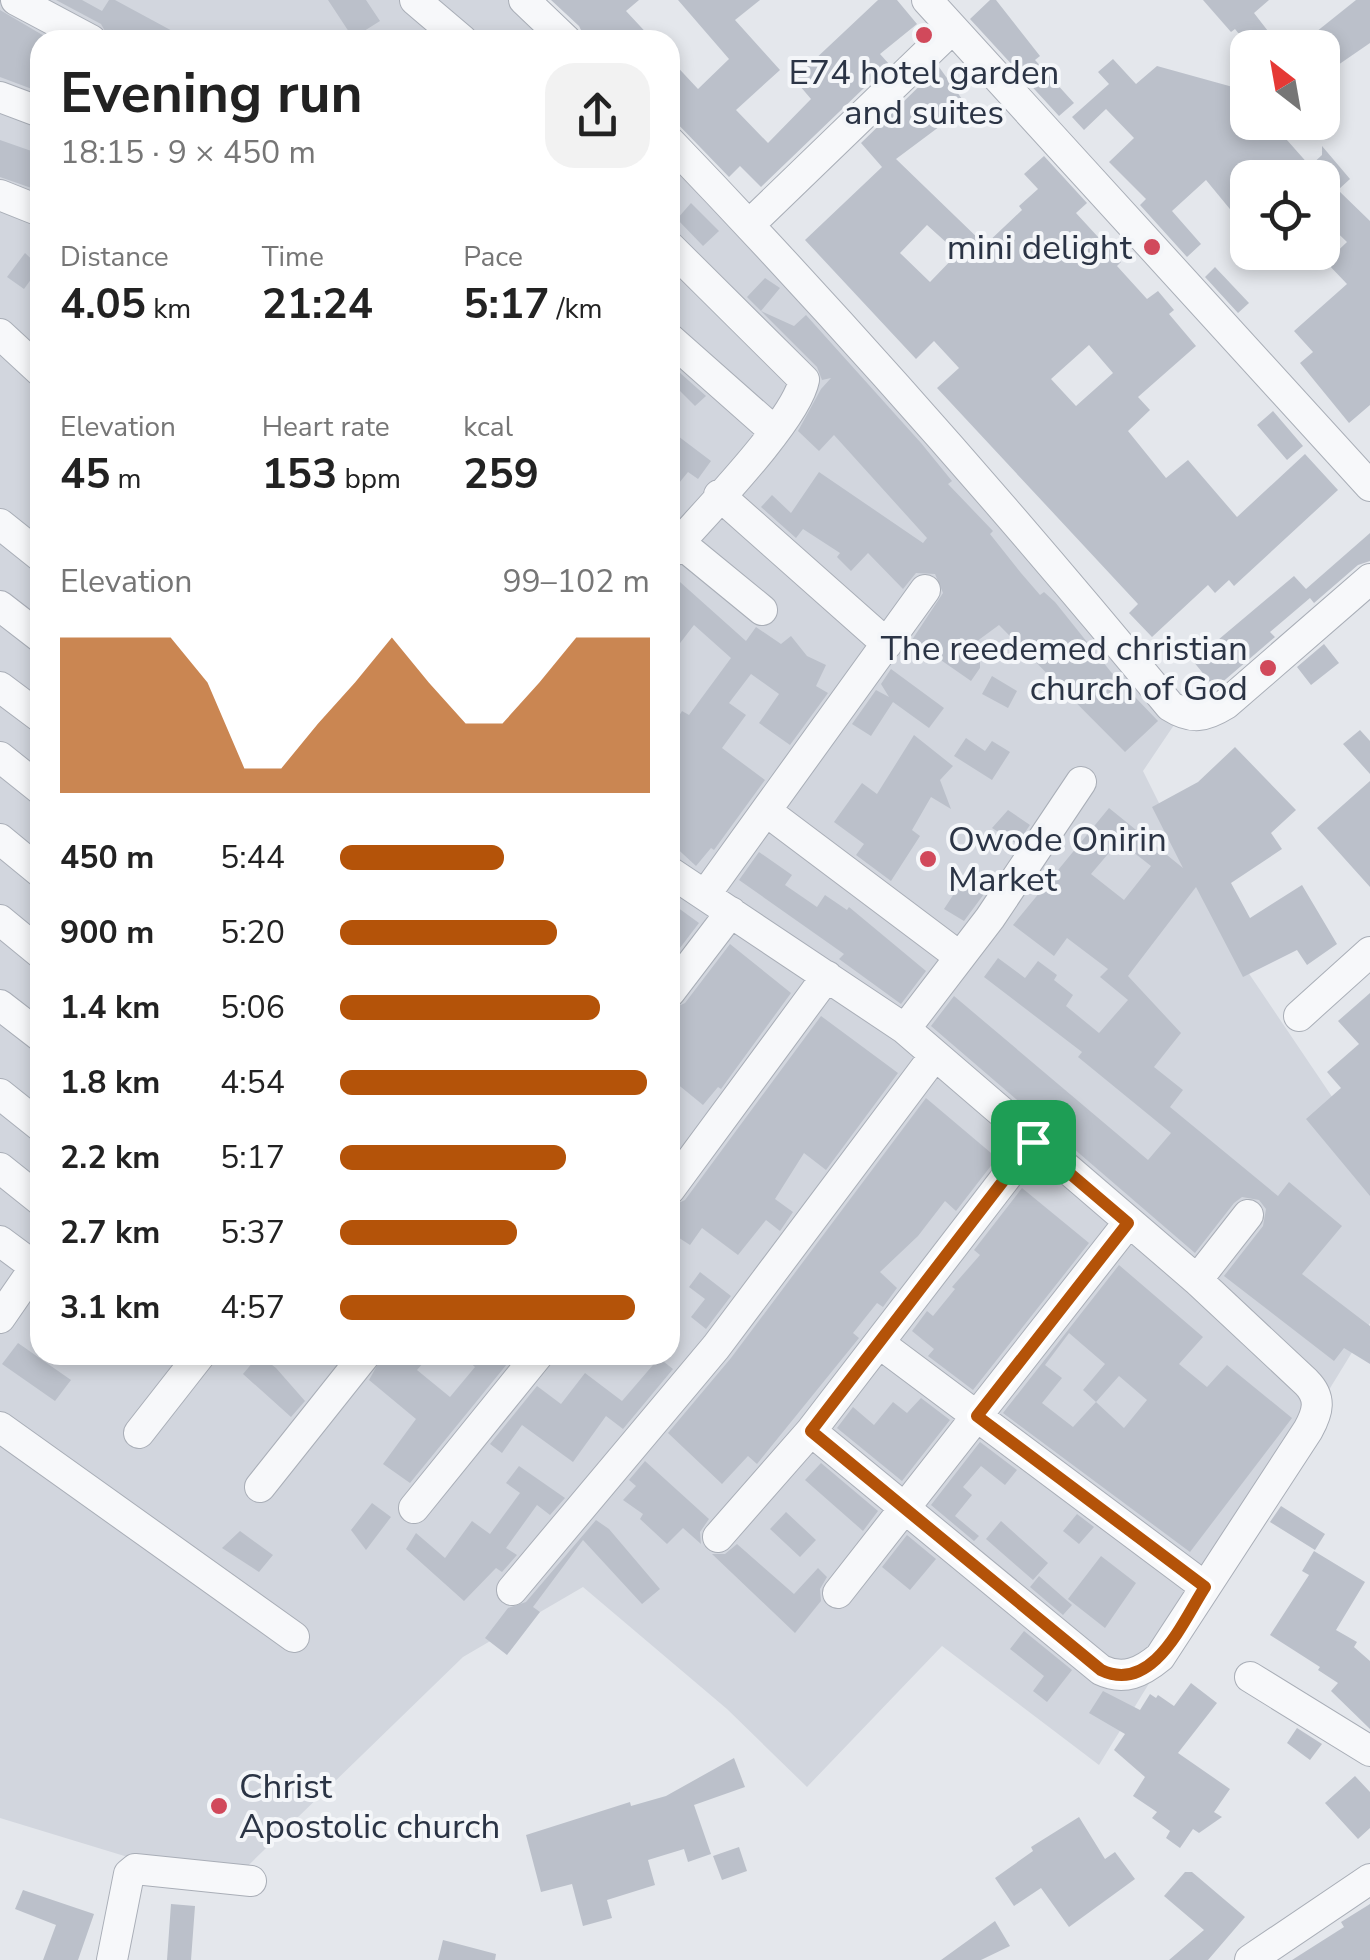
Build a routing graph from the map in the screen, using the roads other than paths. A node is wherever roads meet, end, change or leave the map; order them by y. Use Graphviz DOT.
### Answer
graph roads {
  1 [pos="16,0"];
  2 [pos="415,0"];
  3 [pos="524,0"];
  4 [pos="927,0"];
  5 [pos="952,29"];
  6 [pos="72,30"];
  7 [pos="450,30"];
  8 [pos="556,30"];
  9 [pos="0,97"];
  10 [pos="30,108"];
  11 [pos="680,153"];
  12 [pos="0,194"];
  13 [pos="30,206"];
  14 [pos="749,225"];
  15 [pos="680,258"];
  16 [pos="0,334"];
  17 [pos="680,348"];
  18 [pos="30,362"];
  19 [pos="774,431"];
  20 [pos="1370,486"];
  21 [pos="720,494"];
  22 [pos="0,524"];
  23 [pos="680,541"];
  24 [pos="30,548"];
  25 [pos="680,551"];
  26 [pos="1370,579"];
  27 [pos="925,590"];
  28 [pos="0,606"];
  29 [pos="762,610"];
  30 [pos="30,629"];
  31 [pos="886,644"];
  32 [pos="0,687"];
  33 [pos="30,710"];
  34 [pos="0,758"];
  35 [pos="30,781"];
  36 [pos="1081,782"];
  37 [pos="766,811"];
  38 [pos="0,839"];
  39 [pos="30,864"];
  40 [pos="680,879"];
  41 [pos="718,904"];
  42 [pos="0,920"];
  43 [pos="30,945"];
  44 [pos="1370,952"];
  45 [pos="960,958"];
  46 [pos="680,974"];
  47 [pos="827,976"];
  48 [pos="0,1006"];
  49 [pos="1299,1016"];
  50 [pos="30,1028"];
  51 [pos="905,1029"];
  52 [pos="934,1055"];
  53 [pos="0,1094"];
  54 [pos="30,1118"];
  55 [pos="1033,1142"];
  56 [pos="0,1168"];
  57 [pos="680,1174"];
  58 [pos="30,1192"];
  59 [pos="1248,1215"];
  60 [pos="1128,1223"];
  61 [pos="0,1242"];
  62 [pos="30,1259"];
  63 [pos="30,1275"];
  64 [pos="1197,1280"];
  65 [pos="0,1318"];
  66 [pos="880,1343"];
  67 [pos="192,1365"];
  68 [pos="357,1365"];
  69 [pos="530,1365"];
  70 [pos="977,1416"];
  71 [pos="0,1426"];
  72 [pos="811,1431"];
  73 [pos="139,1433"];
  74 [pos="260,1487"];
  75 [pos="414,1508"];
  76 [pos="905,1509"];
  77 [pos="718,1537"];
  78 [pos="1205,1587"];
  79 [pos="512,1590"];
  80 [pos="838,1593"];
  81 [pos="294,1637"];
  82 [pos="1250,1678"];
  83 [pos="1370,1750"];
  84 [pos="1370,1879"];
  85 [pos="251,1881"];
  86 [pos="112,1960"];
  87 [pos="1250,1960"];
  1 -- 6 [label="street"];
  2 -- 7 [label="street"];
  3 -- 8 [label="street"];
  4 -- 5 [label="street"];
  5 -- 14 [label="street"];
  5 -- 20 [label="street"];
  9 -- 10 [label="street"];
  11 -- 14 [label="street"];
  12 -- 13 [label="street"];
  14 -- 26 [label="street"];
  15 -- 19 [label="street"];
  16 -- 18 [label="street"];
  17 -- 19 [label="street"];
  19 -- 21 [label="street"];
  21 -- 23 [label="street"];
  21 -- 31 [label="street"];
  22 -- 24 [label="street"];
  25 -- 29 [label="street"];
  27 -- 31 [label="street"];
  28 -- 30 [label="street"];
  31 -- 37 [label="street"];
  32 -- 33 [label="street"];
  34 -- 35 [label="street"];
  36 -- 45 [label="street"];
  37 -- 41 [label="street"];
  37 -- 45 [label="street"];
  38 -- 39 [label="street"];
  40 -- 41 [label="street"];
  41 -- 46 [label="street"];
  41 -- 47 [label="street"];
  42 -- 43 [label="street"];
  44 -- 49 [label="street"];
  45 -- 51 [label="street"];
  47 -- 51 [label="street"];
  47 -- 57 [label="street"];
  48 -- 50 [label="street"];
  51 -- 52 [label="street"];
  52 -- 55 [label="street"];
  52 -- 79 [label="street"];
  53 -- 54 [label="street"];
  55 -- 60 [label="street"];
  55 -- 66 [label="street"];
  56 -- 58 [label="street"];
  59 -- 64 [label="street"];
  60 -- 64 [label="street"];
  60 -- 70 [label="street"];
  61 -- 62 [label="street"];
  63 -- 65 [label="street"];
  64 -- 78 [label="street"];
  66 -- 70 [label="street"];
  66 -- 72 [label="street"];
  67 -- 73 [label="street"];
  68 -- 74 [label="street"];
  69 -- 75 [label="street"];
  70 -- 76 [label="street"];
  70 -- 78 [label="street"];
  71 -- 81 [label="street"];
  72 -- 76 [label="street"];
  72 -- 77 [label="street"];
  76 -- 78 [label="street"];
  76 -- 80 [label="street"];
  82 -- 83 [label="street"];
  84 -- 87 [label="street"];
  85 -- 86 [label="street"];
}
